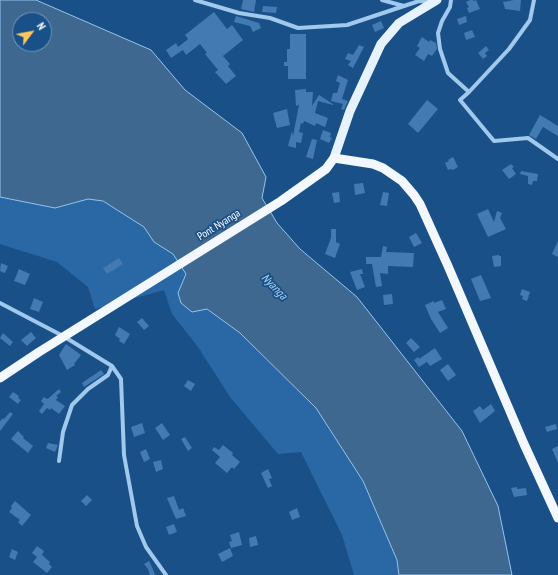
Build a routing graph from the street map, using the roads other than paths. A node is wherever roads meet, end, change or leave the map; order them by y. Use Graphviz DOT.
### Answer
graph roads {
  1 [pos="194,0"];
  2 [pos="382,0"];
  3 [pos="451,0"];
  4 [pos="534,0"];
  5 [pos="434,1"];
  6 [pos="404,6"];
  7 [pos="469,92"];
  8 [pos="334,158"];
  9 [pos="558,159"];
  10 [pos="0,303"];
  11 [pos="63,336"];
  12 [pos="112,366"];
  13 [pos="0,378"];
  14 [pos="59,461"];
  15 [pos="558,518"];
  16 [pos="166,575"];
  1 -- 6 [label="street"];
  2 -- 6 [label="street"];
  3 -- 7 [label="street"];
  4 -- 7 [label="street"];
  5 -- 6 [label="street"];
  5 -- 8 [label="main road"];
  7 -- 9 [label="street"];
  8 -- 11 [label="highway, Pont Nyanga"];
  8 -- 15 [label="highway"];
  10 -- 11 [label="street"];
  11 -- 12 [label="street"];
  11 -- 13 [label="highway, Pont Nyanga"];
  12 -- 14 [label="street"];
  12 -- 16 [label="street"];
}
